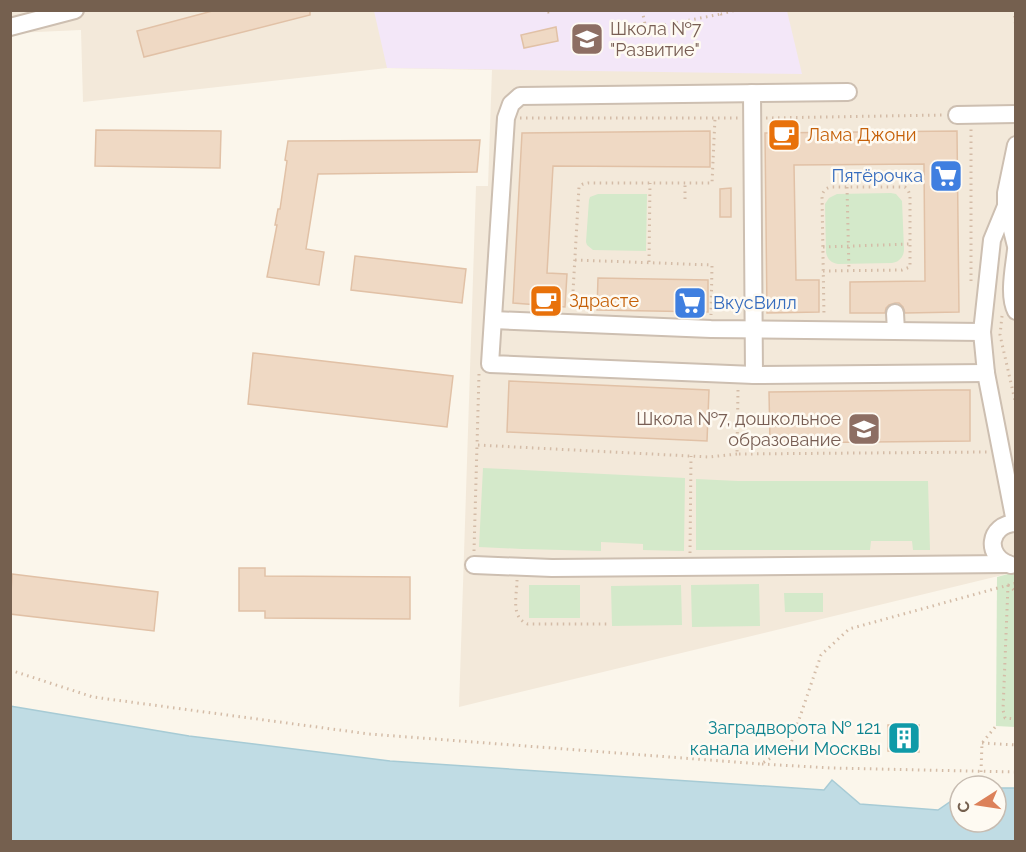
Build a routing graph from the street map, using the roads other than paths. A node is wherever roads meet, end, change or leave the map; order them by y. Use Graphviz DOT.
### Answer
graph roads {
  1 [pos="75,10"];
  2 [pos="32,16"];
  3 [pos="10,27"];
  4 [pos="848,92"];
  5 [pos="752,93"];
  6 [pos="1016,114"];
  7 [pos="964,115"];
  8 [pos="1016,145"];
  9 [pos="1006,206"];
  10 [pos="1016,248"];
  11 [pos="1015,260"];
  12 [pos="1009,312"];
  13 [pos="895,313"];
  14 [pos="493,320"];
  15 [pos="753,330"];
  16 [pos="896,331"];
  17 [pos="982,332"];
  18 [pos="986,373"];
  19 [pos="746,375"];
  20 [pos="1015,523"];
  21 [pos="474,565"];
  22 [pos="1012,565"];
  1 -- 2 [label="street"];
  2 -- 3 [label="street"];
  4 -- 5 [label="street"];
  5 -- 14 [label="street"];
  5 -- 15 [label="street"];
  6 -- 7 [label="street"];
  8 -- 9 [label="street"];
  9 -- 10 [label="street"];
  9 -- 17 [label="street"];
  10 -- 11 [label="street"];
  11 -- 12 [label="street"];
  13 -- 16 [label="street"];
  14 -- 15 [label="street"];
  14 -- 19 [label="street"];
  15 -- 16 [label="street"];
  15 -- 19 [label="street"];
  16 -- 17 [label="street"];
  17 -- 18 [label="street"];
  18 -- 19 [label="street"];
  18 -- 20 [label="street"];
  20 -- 22 [label="street"];
  21 -- 22 [label="street"];
}
